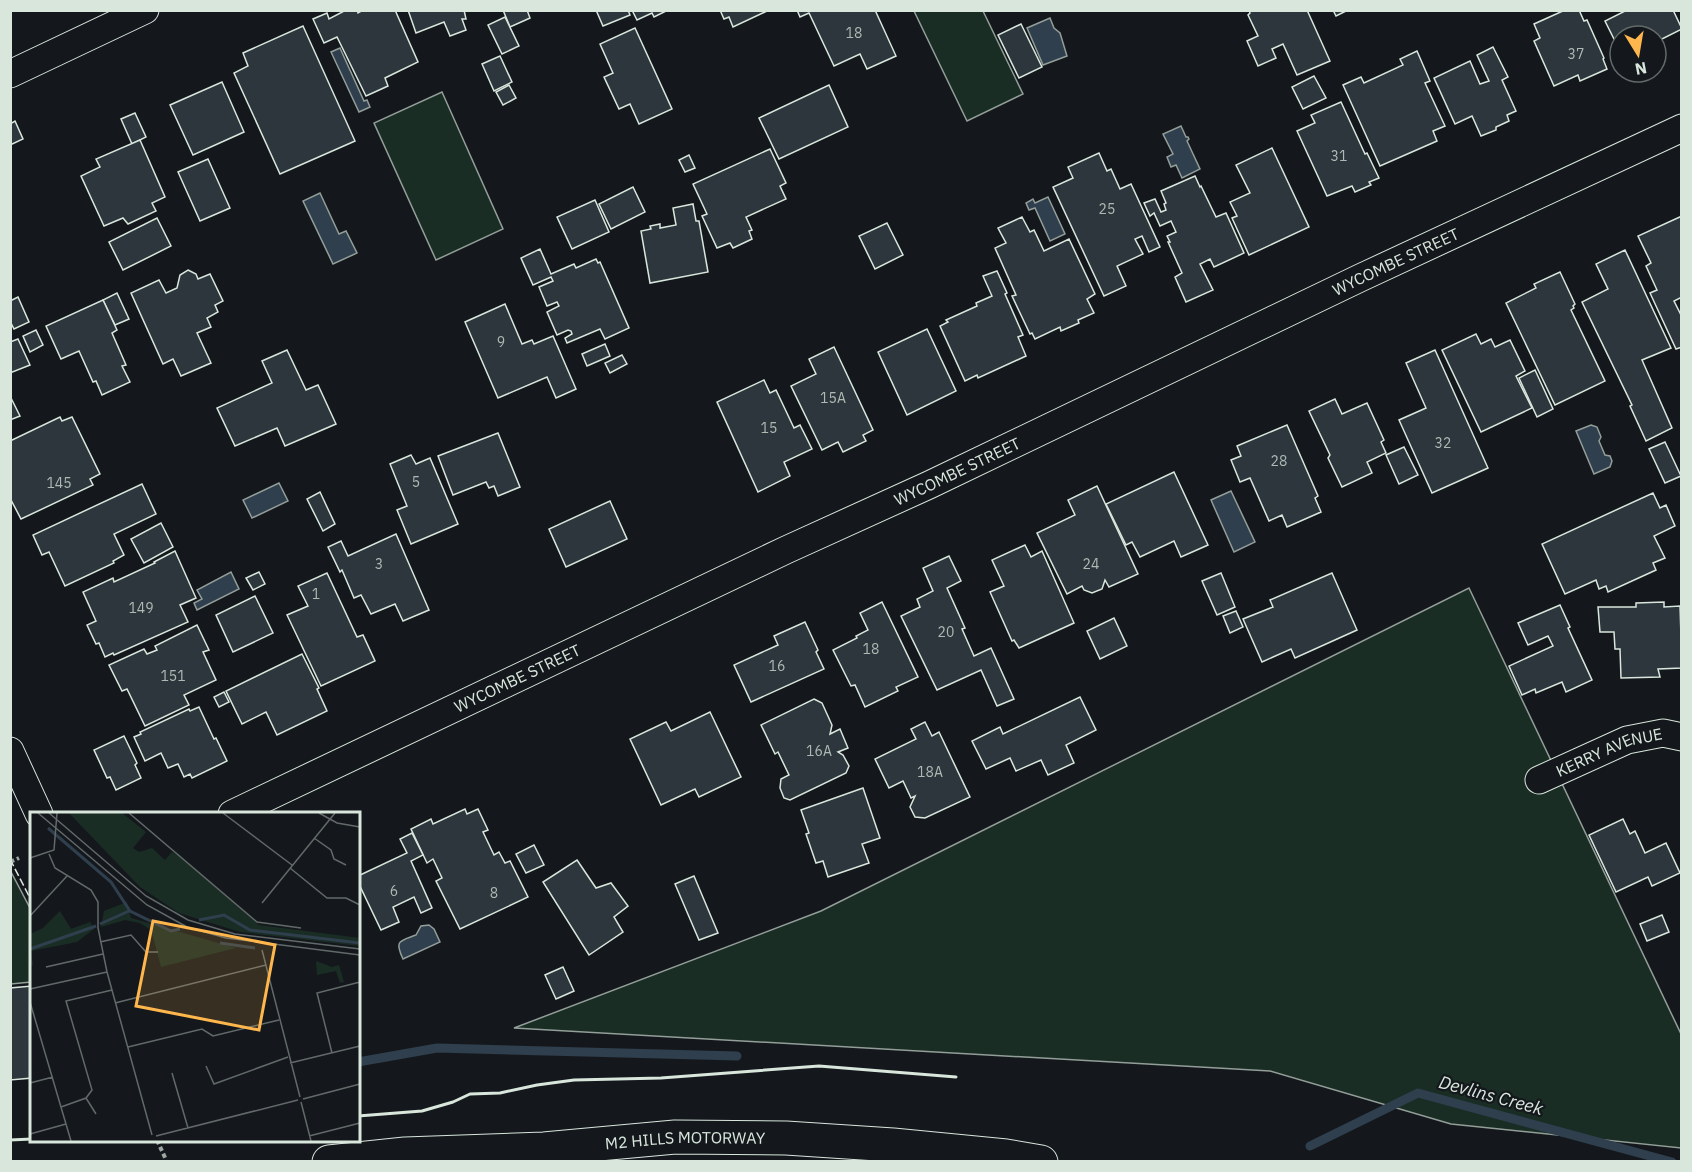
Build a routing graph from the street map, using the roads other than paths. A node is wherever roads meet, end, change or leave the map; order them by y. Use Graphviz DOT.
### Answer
graph roads {
  1 [pos="145,10"];
  2 [pos="10,74"];
  3 [pos="1682,128"];
  4 [pos="1682,737"];
  5 [pos="10,751"];
  6 [pos="1539,780"];
  7 [pos="39,812"];
  8 [pos="234,812"];
  9 [pos="329,1161"];
  10 [pos="1041,1161"];
  1 -- 2 [label="street"];
  3 -- 8 [label="street, WYCOMBE STREET"];
  4 -- 6 [label="street, KERRY AVENUE"];
  5 -- 7 [label="street"];
  9 -- 10 [label="highway, M2 HILLS MOTORWAY"];
}
